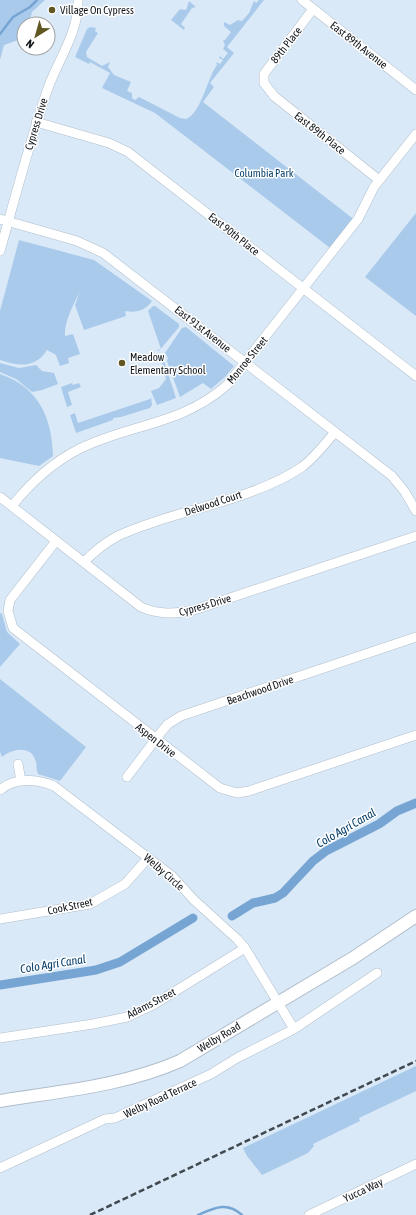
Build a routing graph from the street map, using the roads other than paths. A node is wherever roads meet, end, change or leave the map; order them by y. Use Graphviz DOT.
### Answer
graph roads {
  1 [pos="78,0"];
  2 [pos="302,0"];
  3 [pos="313,9"];
  4 [pos="264,83"];
  5 [pos="416,90"];
  6 [pos="36,122"];
  7 [pos="416,134"];
  8 [pos="379,180"];
  9 [pos="4,220"];
  10 [pos="0,251"];
  11 [pos="304,289"];
  12 [pos="246,362"];
  13 [pos="416,376"];
  14 [pos="335,432"];
  15 [pos="0,497"];
  16 [pos="12,506"];
  17 [pos="416,511"];
  18 [pos="416,536"];
  19 [pos="56,541"];
  20 [pos="84,562"];
  21 [pos="416,637"];
  22 [pos="416,735"];
  23 [pos="156,740"];
  24 [pos="18,764"];
  25 [pos="127,777"];
  26 [pos="21,781"];
  27 [pos="0,790"];
  28 [pos="148,858"];
  29 [pos="416,916"];
  30 [pos="0,919"];
  31 [pos="245,948"];
  32 [pos="377,973"];
  33 [pos="278,1002"];
  34 [pos="294,1028"];
  35 [pos="0,1038"];
  36 [pos="0,1101"];
  37 [pos="416,1164"];
  38 [pos="0,1168"];
  39 [pos="309,1215"];
  1 -- 6 [label="street, Cypress Drive"];
  2 -- 3 [label="street, East 89th Avenue"];
  3 -- 4 [label="street, 89th Place"];
  3 -- 5 [label="street, East 89th Avenue"];
  4 -- 8 [label="street, East 89th Place"];
  6 -- 9 [label="street, Cypress Drive"];
  6 -- 11 [label="street, East 90th Place"];
  7 -- 8 [label="street, Monroe Street"];
  8 -- 11 [label="street, Monroe Street"];
  9 -- 10 [label="street, Cypress Drive"];
  9 -- 12 [label="street, East 91st Avenue"];
  11 -- 12 [label="street, Monroe Street"];
  11 -- 13 [label="street, East 90th Place"];
  12 -- 14 [label="street, East 91st Avenue"];
  12 -- 16 [label="street, Monroe Street"];
  14 -- 17 [label="street, East 91st Avenue"];
  14 -- 20 [label="street, Delwood Court"];
  15 -- 16 [label="street, Cypress Drive"];
  16 -- 19 [label="street, Cypress Drive"];
  18 -- 20 [label="street, Cypress Drive"];
  19 -- 20 [label="street, Cypress Drive"];
  19 -- 23 [label="street, Aspen Drive"];
  21 -- 23 [label="street, Beachwood Drive"];
  22 -- 23 [label="street, Aspen Drive"];
  23 -- 25 [label="street, Beachwood Drive"];
  24 -- 26 [label="street"];
  26 -- 27 [label="street, Welby Circle"];
  26 -- 28 [label="street, Welby Circle"];
  28 -- 30 [label="street, Cook Street"];
  28 -- 31 [label="street, Welby Circle"];
  29 -- 33 [label="street, Welby Road"];
  31 -- 33 [label="street, Welby Circle"];
  31 -- 35 [label="street, Adams Street"];
  32 -- 34 [label="street, Welby Road Terrace"];
  33 -- 34 [label="street"];
  33 -- 36 [label="street, Welby Road"];
  34 -- 38 [label="street, Welby Road Terrace"];
  37 -- 39 [label="street, Yucca Way"];
}
